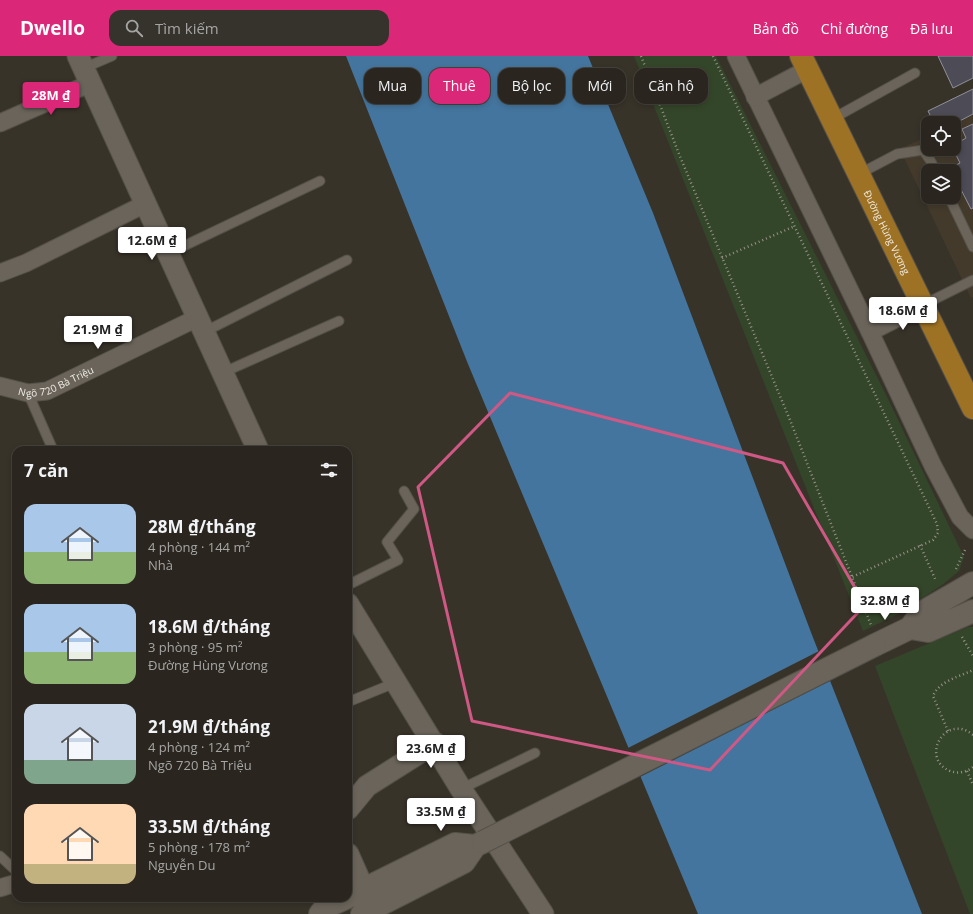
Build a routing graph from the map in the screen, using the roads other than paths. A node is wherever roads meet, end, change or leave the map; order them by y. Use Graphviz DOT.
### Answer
graph roads {
  1 [pos="112,56"];
  2 [pos="736,56"];
  3 [pos="804,62"];
  4 [pos="84,69"];
  5 [pos="916,73"];
  6 [pos="755,97"];
  7 [pos="832,119"];
  8 [pos="0,123"];
  9 [pos="932,164"];
  10 [pos="859,174"];
  11 [pos="320,181"];
  12 [pos="145,204"];
  13 [pos="952,204"];
  14 [pos="973,247"];
  15 [pos="167,254"];
  16 [pos="347,260"];
  17 [pos="0,273"];
  18 [pos="973,280"];
  19 [pos="923,305"];
  20 [pos="339,321"];
  21 [pos="200,325"];
  22 [pos="870,332"];
  23 [pos="222,374"];
  24 [pos="0,386"];
  25 [pos="28,393"];
  26 [pos="973,408"];
  27 [pos="51,446"];
  28 [pos="256,446"];
  29 [pos="404,491"];
  30 [pos="973,530"];
  31 [pos="352,583"];
  32 [pos="973,583"];
  33 [pos="352,610"];
  34 [pos="973,611"];
  35 [pos="910,628"];
  36 [pos="397,682"];
  37 [pos="352,700"];
  38 [pos="435,743"];
  39 [pos="535,752"];
  40 [pos="462,789"];
  41 [pos="352,804"];
  42 [pos="0,856"];
  43 [pos="12,867"];
  44 [pos="352,867"];
  45 [pos="12,884"];
  46 [pos="0,888"];
  47 [pos="363,903"];
  48 [pos="320,914"];
  49 [pos="543,914"];
  1 -- 4 [label="lane"];
  2 -- 6 [label="street"];
  3 -- 6 [label="street"];
  3 -- 7 [label="main road, Đường Hùng Vương"];
  4 -- 8 [label="street"];
  4 -- 12 [label="street"];
  5 -- 7 [label="lane"];
  6 -- 22 [label="street"];
  7 -- 10 [label="main road, Đường Hùng Vương"];
  9 -- 10 [label="lane"];
  10 -- 19 [label="main road, Đường Hùng Vương"];
  11 -- 15 [label="lane"];
  12 -- 15 [label="street"];
  12 -- 17 [label="street"];
  13 -- 14 [label="lane"];
  15 -- 21 [label="street"];
  16 -- 21 [label="lane"];
  18 -- 19 [label="lane"];
  19 -- 22 [label="street"];
  19 -- 26 [label="main road, Đường Hùng Vương"];
  20 -- 23 [label="lane"];
  21 -- 23 [label="street"];
  21 -- 25 [label="street, Ngõ 720 Bà Triệu"];
  22 -- 30 [label="street"];
  23 -- 28 [label="street"];
  24 -- 25 [label="street, Ngõ 720 Bà Triệu"];
  25 -- 27 [label="lane"];
  29 -- 31 [label="lane"];
  32 -- 35 [label="main road"];
  33 -- 36 [label="street"];
  34 -- 35 [label="main road"];
  35 -- 47 [label="main road, bridge"];
  36 -- 37 [label="lane"];
  36 -- 38 [label="street"];
  38 -- 40 [label="street"];
  38 -- 41 [label="street"];
  39 -- 40 [label="lane"];
  40 -- 49 [label="street"];
  42 -- 43 [label="lane"];
  44 -- 47 [label="street"];
  45 -- 46 [label="street"];
  47 -- 48 [label="main road"];
}
